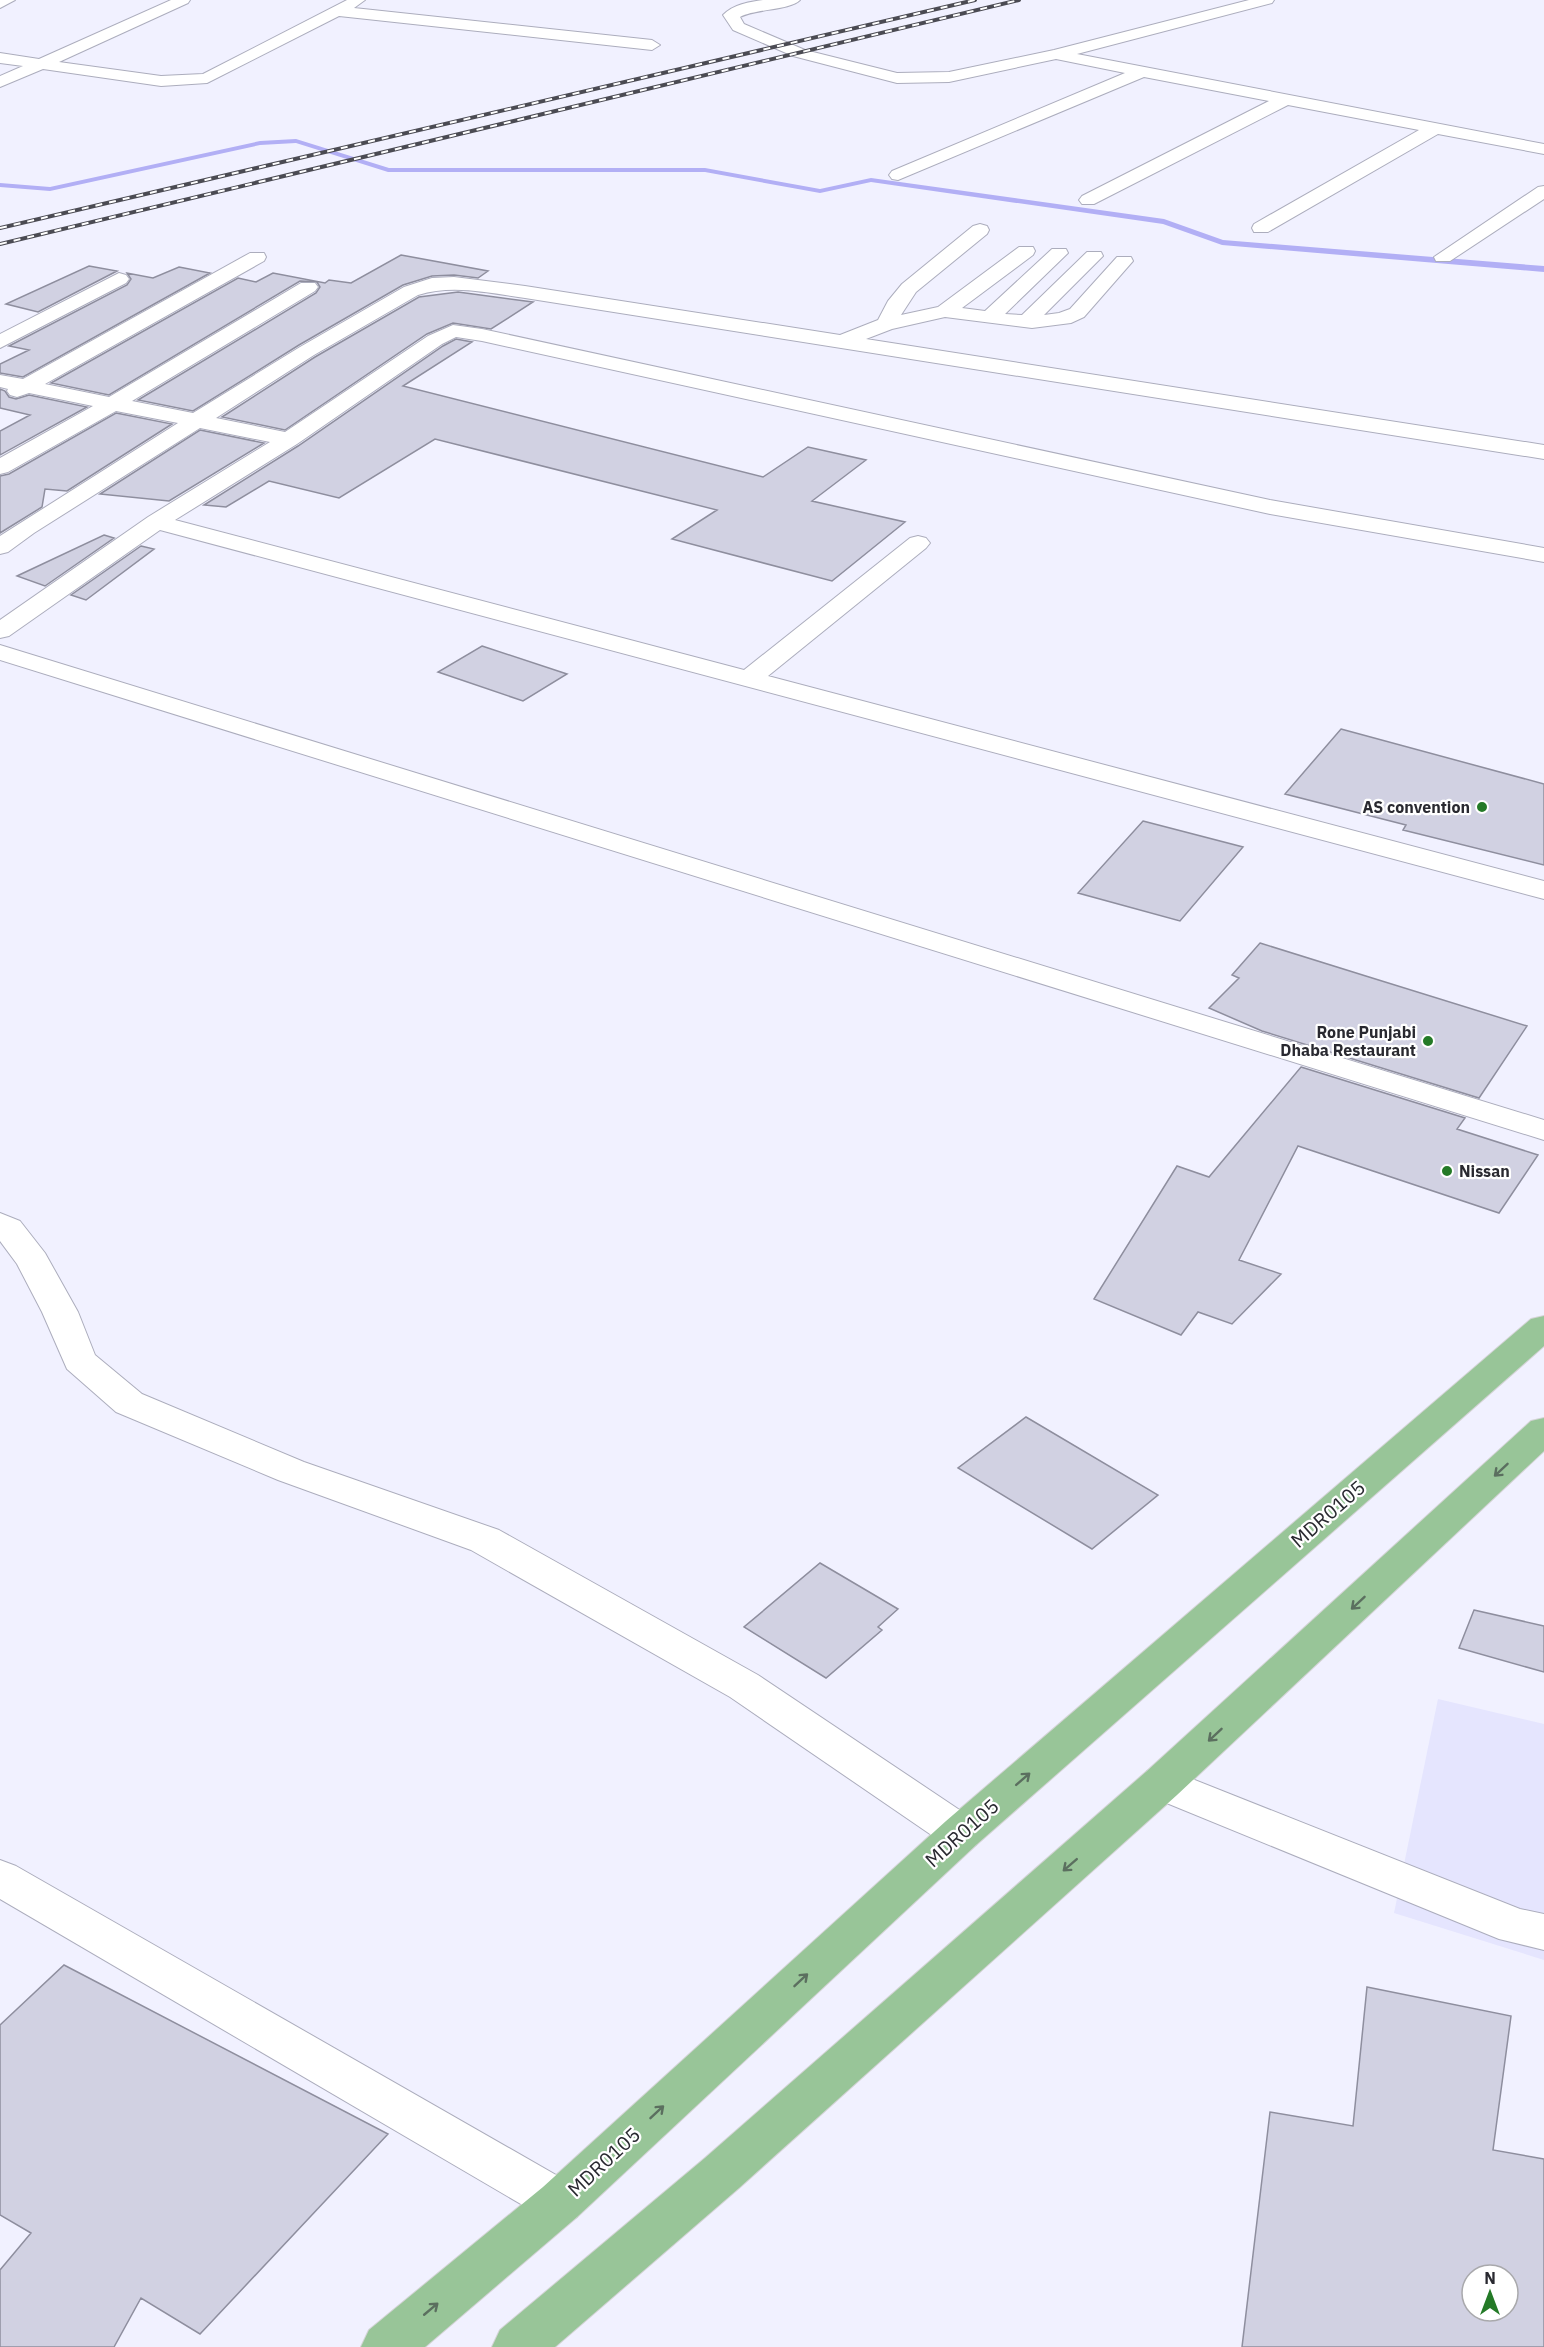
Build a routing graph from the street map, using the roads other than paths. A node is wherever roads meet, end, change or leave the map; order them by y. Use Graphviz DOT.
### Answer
graph roads {
  1 [pos="9,0"];
  2 [pos="183,0"];
  3 [pos="358,0"];
  4 [pos="793,0"];
  5 [pos="1267,0"];
  6 [pos="0,4"];
  7 [pos="337,11"];
  8 [pos="652,45"];
  9 [pos="1055,55"];
  10 [pos="0,58"];
  11 [pos="41,63"];
  12 [pos="1141,72"];
  13 [pos="0,82"];
  14 [pos="1286,99"];
  15 [pos="1436,128"];
  16 [pos="1544,149"];
  17 [pos="898,175"];
  18 [pos="1544,191"];
  19 [pos="1088,200"];
  20 [pos="1261,228"];
  21 [pos="980,230"];
  22 [pos="1026,251"];
  23 [pos="1059,253"];
  24 [pos="1094,256"];
  25 [pos="257,257"];
  26 [pos="1443,257"];
  27 [pos="1124,261"];
  28 [pos="119,279"];
  29 [pos="308,287"];
  30 [pos="945,311"];
  31 [pos="991,316"];
  32 [pos="1027,321"];
  33 [pos="886,324"];
  34 [pos="0,342"];
  35 [pos="842,342"];
  36 [pos="0,381"];
  37 [pos="26,386"];
  38 [pos="0,400"];
  39 [pos="112,404"];
  40 [pos="197,422"];
  41 [pos="289,440"];
  42 [pos="1544,452"];
  43 [pos="0,467"];
  44 [pos="0,522"];
  45 [pos="156,522"];
  46 [pos="26,528"];
  47 [pos="918,543"];
  48 [pos="0,547"];
  49 [pos="1544,555"];
  50 [pos="0,631"];
  51 [pos="0,652"];
  52 [pos="748,680"];
  53 [pos="1544,890"];
  54 [pos="1544,1130"];
  55 [pos="0,1223"];
  56 [pos="1544,1328"];
  57 [pos="1544,1430"];
  58 [pos="1162,1783"];
  59 [pos="961,1833"];
  60 [pos="0,1878"];
  61 [pos="1544,1932"];
  62 [pos="560,2202"];
  63 [pos="387,2347"];
  64 [pos="518,2347"];
  1 -- 6 [label="street"];
  2 -- 11 [label="street"];
  3 -- 7 [label="street"];
  4 -- 9 [label="street"];
  5 -- 9 [label="street"];
  7 -- 8 [label="street"];
  7 -- 11 [label="street"];
  9 -- 12 [label="street"];
  10 -- 11 [label="street"];
  11 -- 13 [label="street"];
  12 -- 14 [label="street"];
  12 -- 17 [label="street"];
  14 -- 15 [label="street"];
  14 -- 19 [label="street"];
  15 -- 16 [label="street"];
  15 -- 20 [label="street"];
  18 -- 26 [label="street"];
  21 -- 33 [label="street"];
  22 -- 30 [label="street"];
  23 -- 31 [label="street"];
  24 -- 32 [label="street"];
  25 -- 37 [label="street"];
  27 -- 32 [label="street"];
  28 -- 34 [label="street"];
  29 -- 39 [label="street"];
  30 -- 31 [label="street"];
  30 -- 33 [label="street"];
  31 -- 32 [label="street"];
  33 -- 35 [label="street"];
  35 -- 40 [label="street"];
  35 -- 42 [label="street"];
  36 -- 37 [label="street"];
  37 -- 38 [label="street"];
  37 -- 39 [label="street"];
  39 -- 40 [label="street"];
  39 -- 43 [label="street"];
  40 -- 41 [label="street"];
  40 -- 46 [label="street"];
  41 -- 45 [label="street"];
  41 -- 49 [label="street"];
  44 -- 46 [label="street"];
  45 -- 50 [label="street"];
  45 -- 52 [label="street"];
  46 -- 48 [label="street"];
  47 -- 52 [label="street"];
  51 -- 54 [label="street"];
  52 -- 53 [label="street"];
  55 -- 59 [label="street"];
  59 -- 56 [label="main road, MDR0105, one-way"];
  57 -- 58 [label="main road, one-way"];
  58 -- 61 [label="street"];
  58 -- 64 [label="main road, one-way"];
  62 -- 59 [label="main road, MDR0105, one-way"];
  60 -- 62 [label="street"];
  63 -- 62 [label="main road, MDR0105, one-way"];
}
